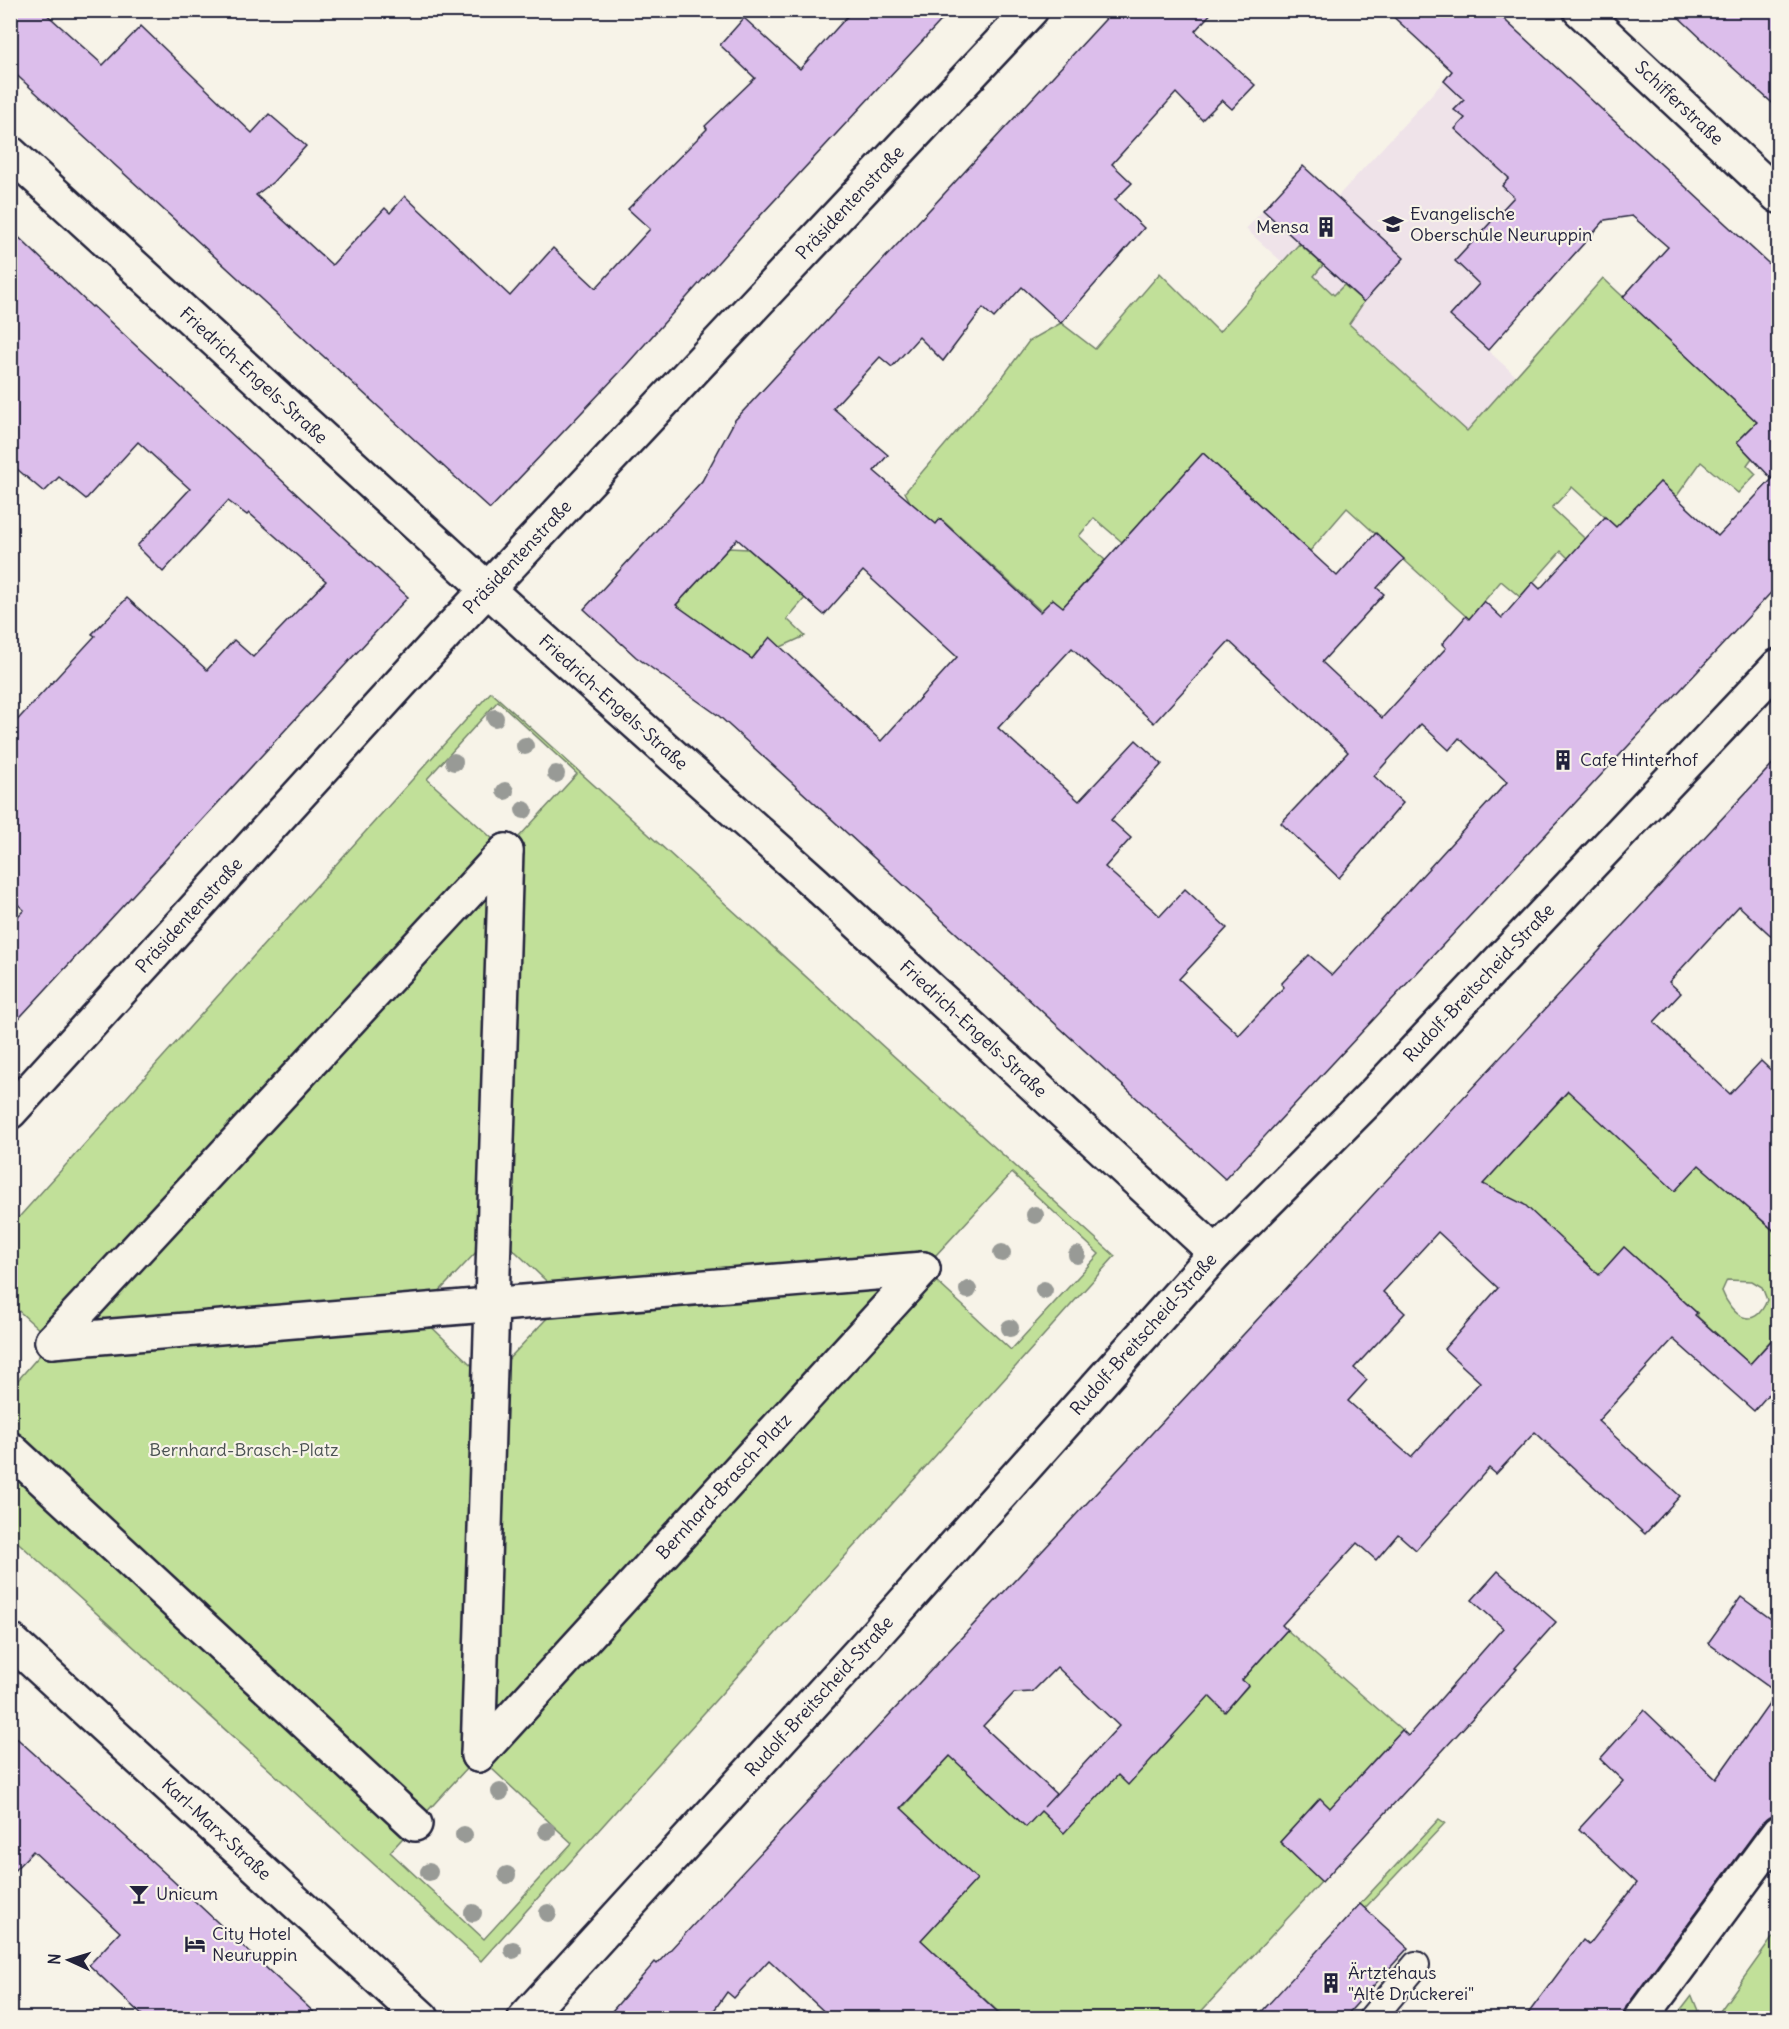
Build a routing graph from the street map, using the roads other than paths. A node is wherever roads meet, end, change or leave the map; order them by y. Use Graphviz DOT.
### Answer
graph roads {
  1 [pos="1031,10"];
  2 [pos="1580,10"];
  3 [pos="10,153"];
  4 [pos="1779,196"];
  5 [pos="489,588"];
  6 [pos="1779,666"];
  7 [pos="10,1112"];
  8 [pos="1216,1253"];
  9 [pos="493,1304"];
  10 [pos="10,1449"];
  11 [pos="10,1640"];
  12 [pos="414,1824"];
  13 [pos="1779,1833"];
  14 [pos="1416,1965"];
  15 [pos="422,2019"];
  16 [pos="525,2019"];
  17 [pos="1372,2019"];
  18 [pos="1641,2019"];
  1 -- 5 [label="street, Präsidentenstraße"];
  2 -- 4 [label="street, Schifferstraße"];
  3 -- 5 [label="street, Friedrich-Engels-Straße"];
  5 -- 7 [label="street, Präsidentenstraße"];
  5 -- 8 [label="street, Friedrich-Engels-Straße"];
  6 -- 8 [label="street, Rudolf-Breitscheid-Straße"];
  8 -- 16 [label="street, Rudolf-Breitscheid-Straße"];
  9 -- 9 [label="street, Bernhard-Brasch-Platz"];
  9 -- 9 [label="street"];
  10 -- 12 [label="street"];
  11 -- 15 [label="street, Karl-Marx-Straße"];
  13 -- 18 [label="street"];
  14 -- 17 [label="lane"];
}
